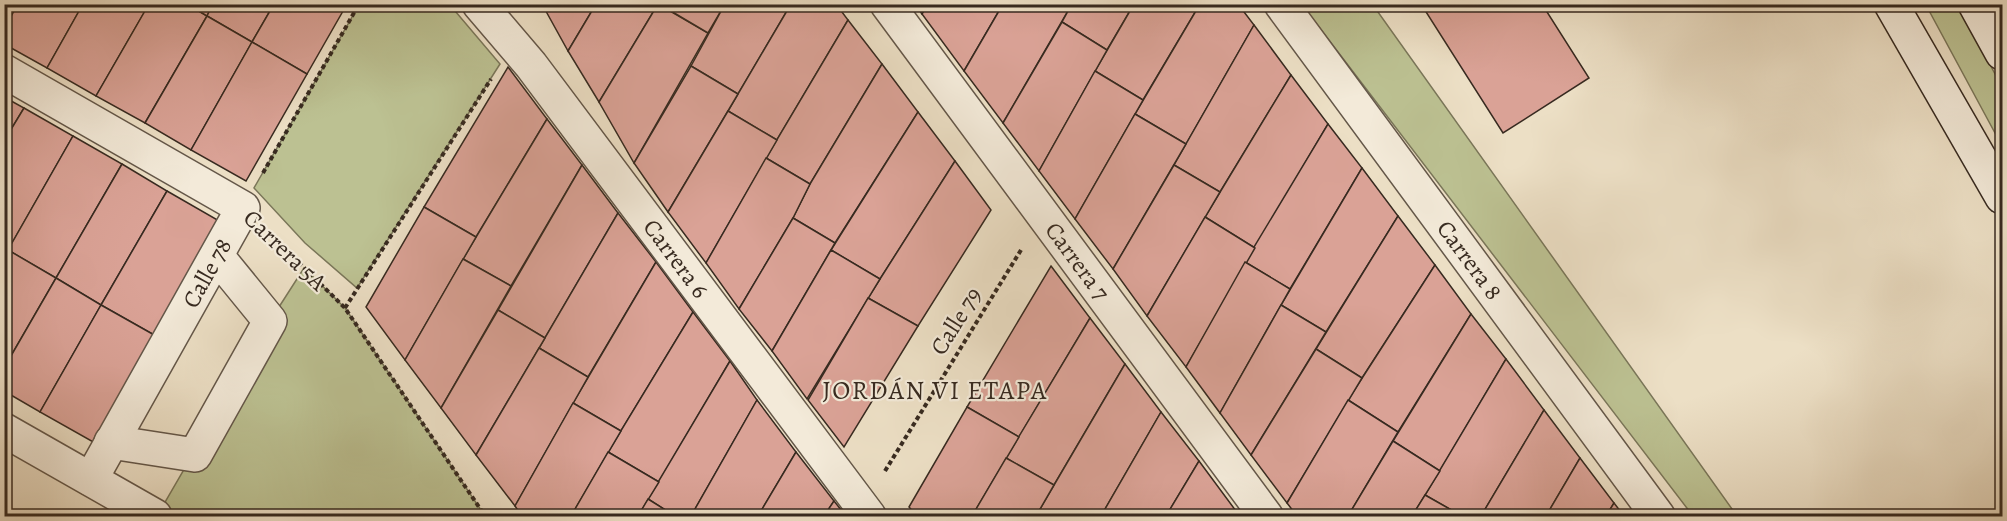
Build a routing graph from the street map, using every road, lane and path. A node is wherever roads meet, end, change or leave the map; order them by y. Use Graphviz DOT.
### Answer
graph roads {
  1 [pos="359,4"];
  2 [pos="479,4"];
  3 [pos="887,4"];
  4 [pos="1281,4"];
  5 [pos="1891,4"];
  6 [pos="1975,4"];
  7 [pos="515,46"];
  8 [pos="2002,53"];
  9 [pos="4,71"];
  10 [pos="2002,197"];
  11 [pos="243,208"];
  12 [pos="1043,216"];
  13 [pos="217,256"];
  14 [pos="345,308"];
  15 [pos="4,430"];
  16 [pos="111,442"];
  17 [pos="91,479"];
  18 [pos="866,512"];
  19 [pos="155,516"];
  20 [pos="485,516"];
  21 [pos="1266,516"];
  22 [pos="1658,516"];
  1 -- 11 [label="path"];
  2 -- 7 [label="street, Carrera 6"];
  3 -- 12 [label="street, Carrera 7"];
  4 -- 22 [label="street, Carrera 8"];
  5 -- 10 [label="street"];
  6 -- 8 [label="street"];
  7 -- 14 [label="path"];
  7 -- 18 [label="street, Carrera 6"];
  9 -- 11 [label="street, Carrera 5A"];
  11 -- 13 [label="street, Calle 78"];
  11 -- 14 [label="path, Carrera 5A"];
  12 -- 18 [label="path, Calle 79"];
  12 -- 21 [label="street, Carrera 7"];
  13 -- 16 [label="street, Calle 78"];
  13 -- 16 [label="street"];
  14 -- 20 [label="path, Carrera 5A"];
  15 -- 17 [label="street"];
  16 -- 17 [label="street, Calle 78"];
  17 -- 19 [label="street"];
}
